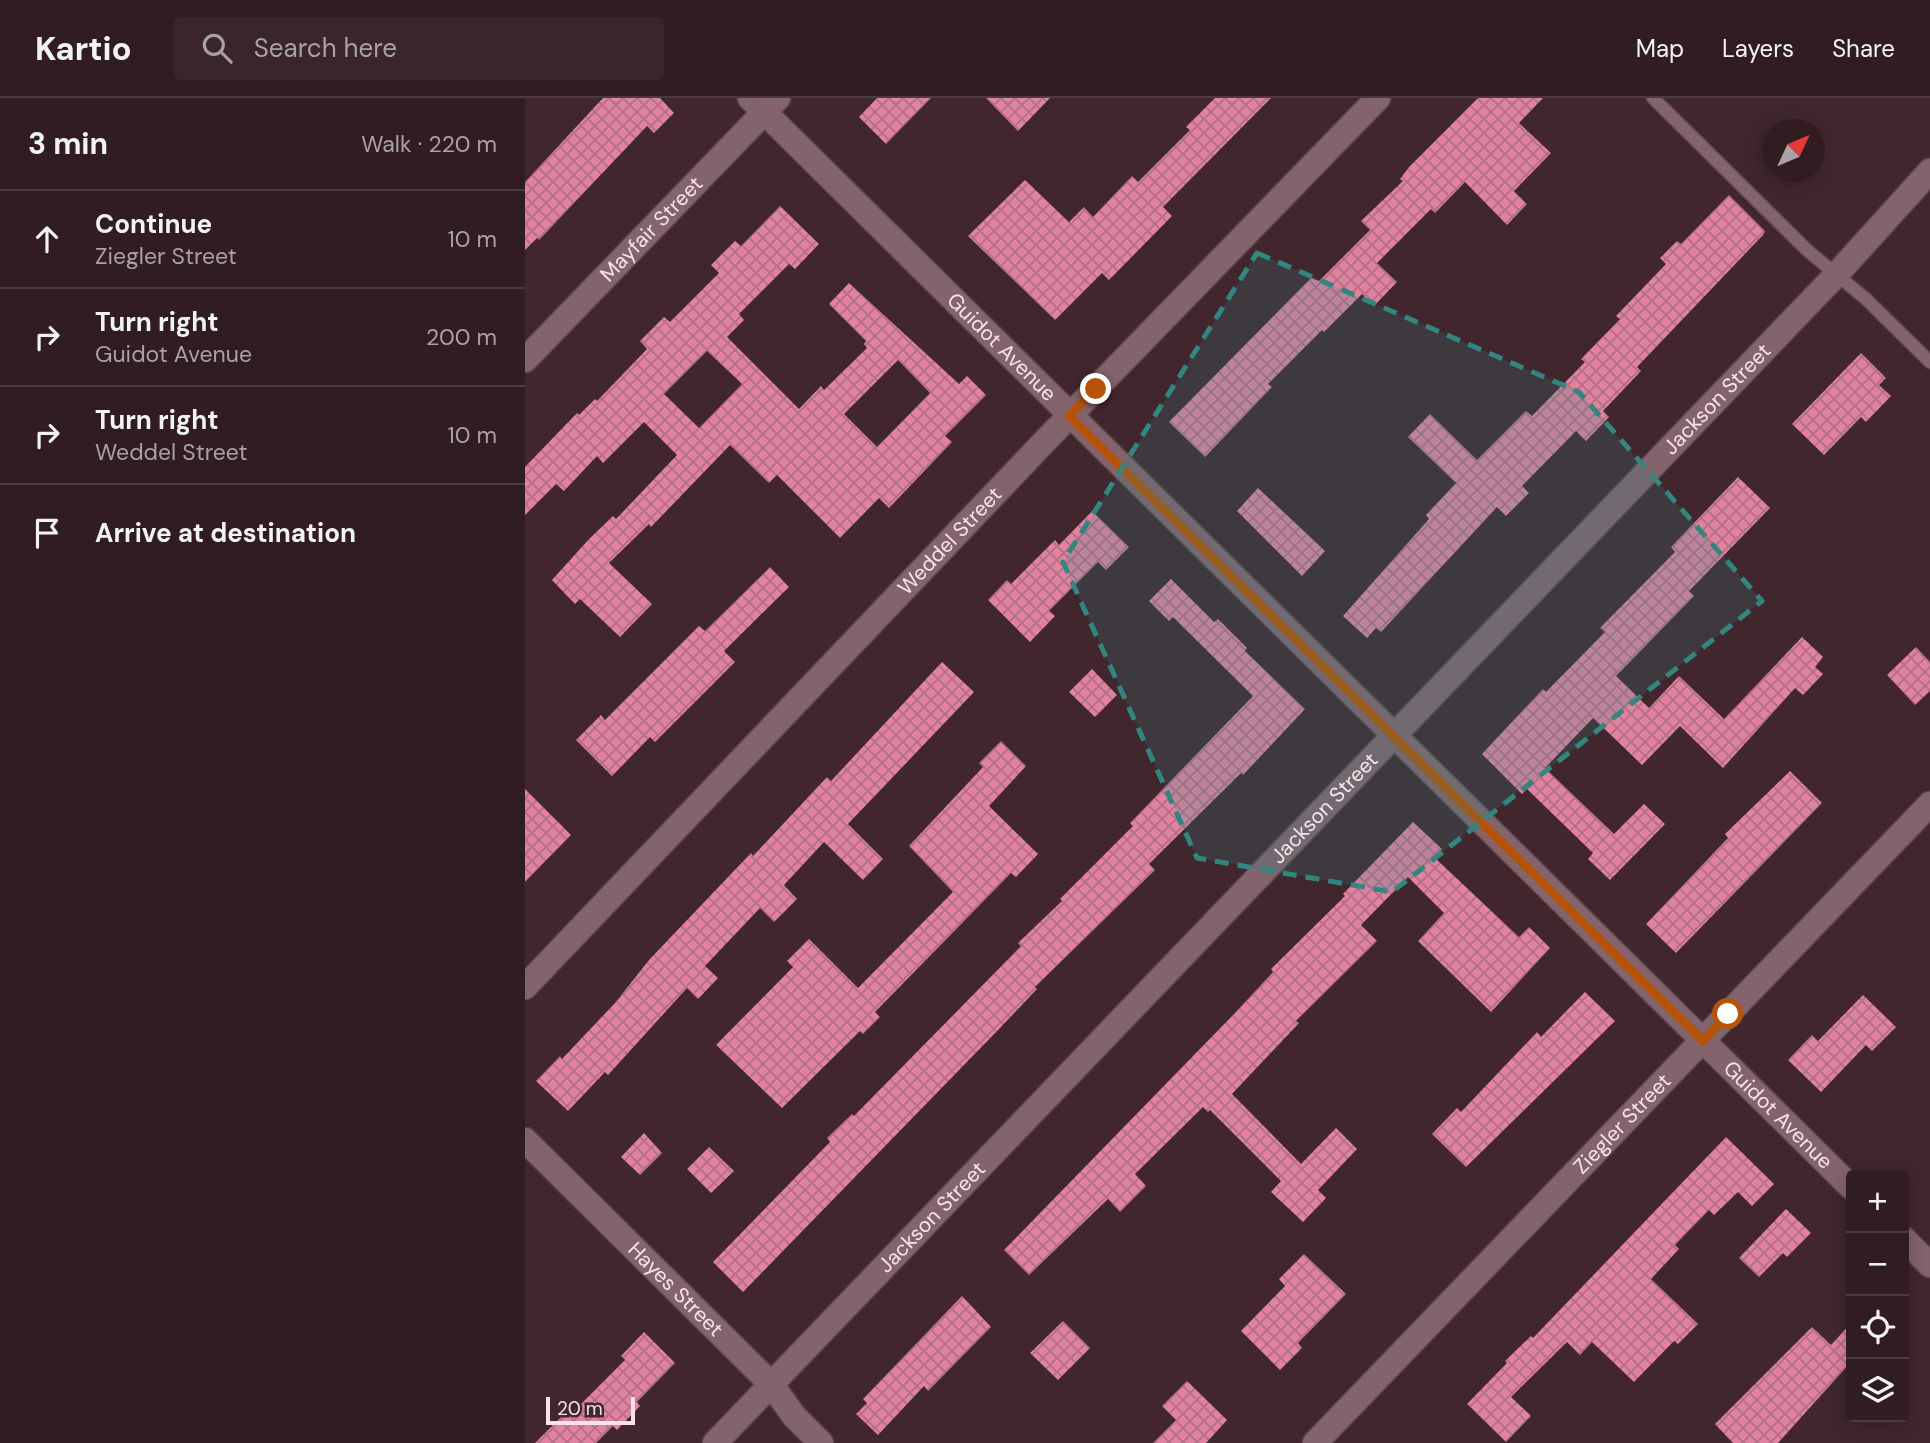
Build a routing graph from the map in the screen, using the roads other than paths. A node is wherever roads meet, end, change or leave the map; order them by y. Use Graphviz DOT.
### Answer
graph roads {
  1 [pos="1378,98"];
  2 [pos="1653,98"];
  3 [pos="764,103"];
  4 [pos="1930,171"];
  5 [pos="1836,275"];
  6 [pos="525,360"];
  7 [pos="1930,362"];
  8 [pos="1069,416"];
  9 [pos="1395,735"];
  10 [pos="1930,804"];
  11 [pos="525,987"];
  12 [pos="1703,1041"];
  13 [pos="525,1140"];
  14 [pos="1846,1182"];
  15 [pos="1909,1244"];
  16 [pos="1930,1265"];
  17 [pos="771,1384"];
  18 [pos="715,1443"];
  19 [pos="821,1443"];
  20 [pos="1315,1443"];
  1 -- 8 [label="street, Weddel Street"];
  2 -- 5 [label="lane"];
  3 -- 6 [label="street, Mayfair Street"];
  3 -- 8 [label="street, Guidot Avenue"];
  4 -- 5 [label="street, Jackson Street"];
  5 -- 7 [label="lane"];
  5 -- 9 [label="street, Jackson Street"];
  8 -- 9 [label="street, Guidot Avenue"];
  8 -- 11 [label="street, Weddel Street"];
  9 -- 12 [label="street, Guidot Avenue"];
  9 -- 17 [label="street, Jackson Street"];
  10 -- 12 [label="street, Ziegler Street"];
  12 -- 14 [label="street, Guidot Avenue"];
  12 -- 20 [label="street, Ziegler Street"];
  13 -- 17 [label="street, Hayes Street"];
  15 -- 16 [label="street"];
  17 -- 18 [label="street, Jackson Street"];
  17 -- 19 [label="street, Hayes Street"];
}
